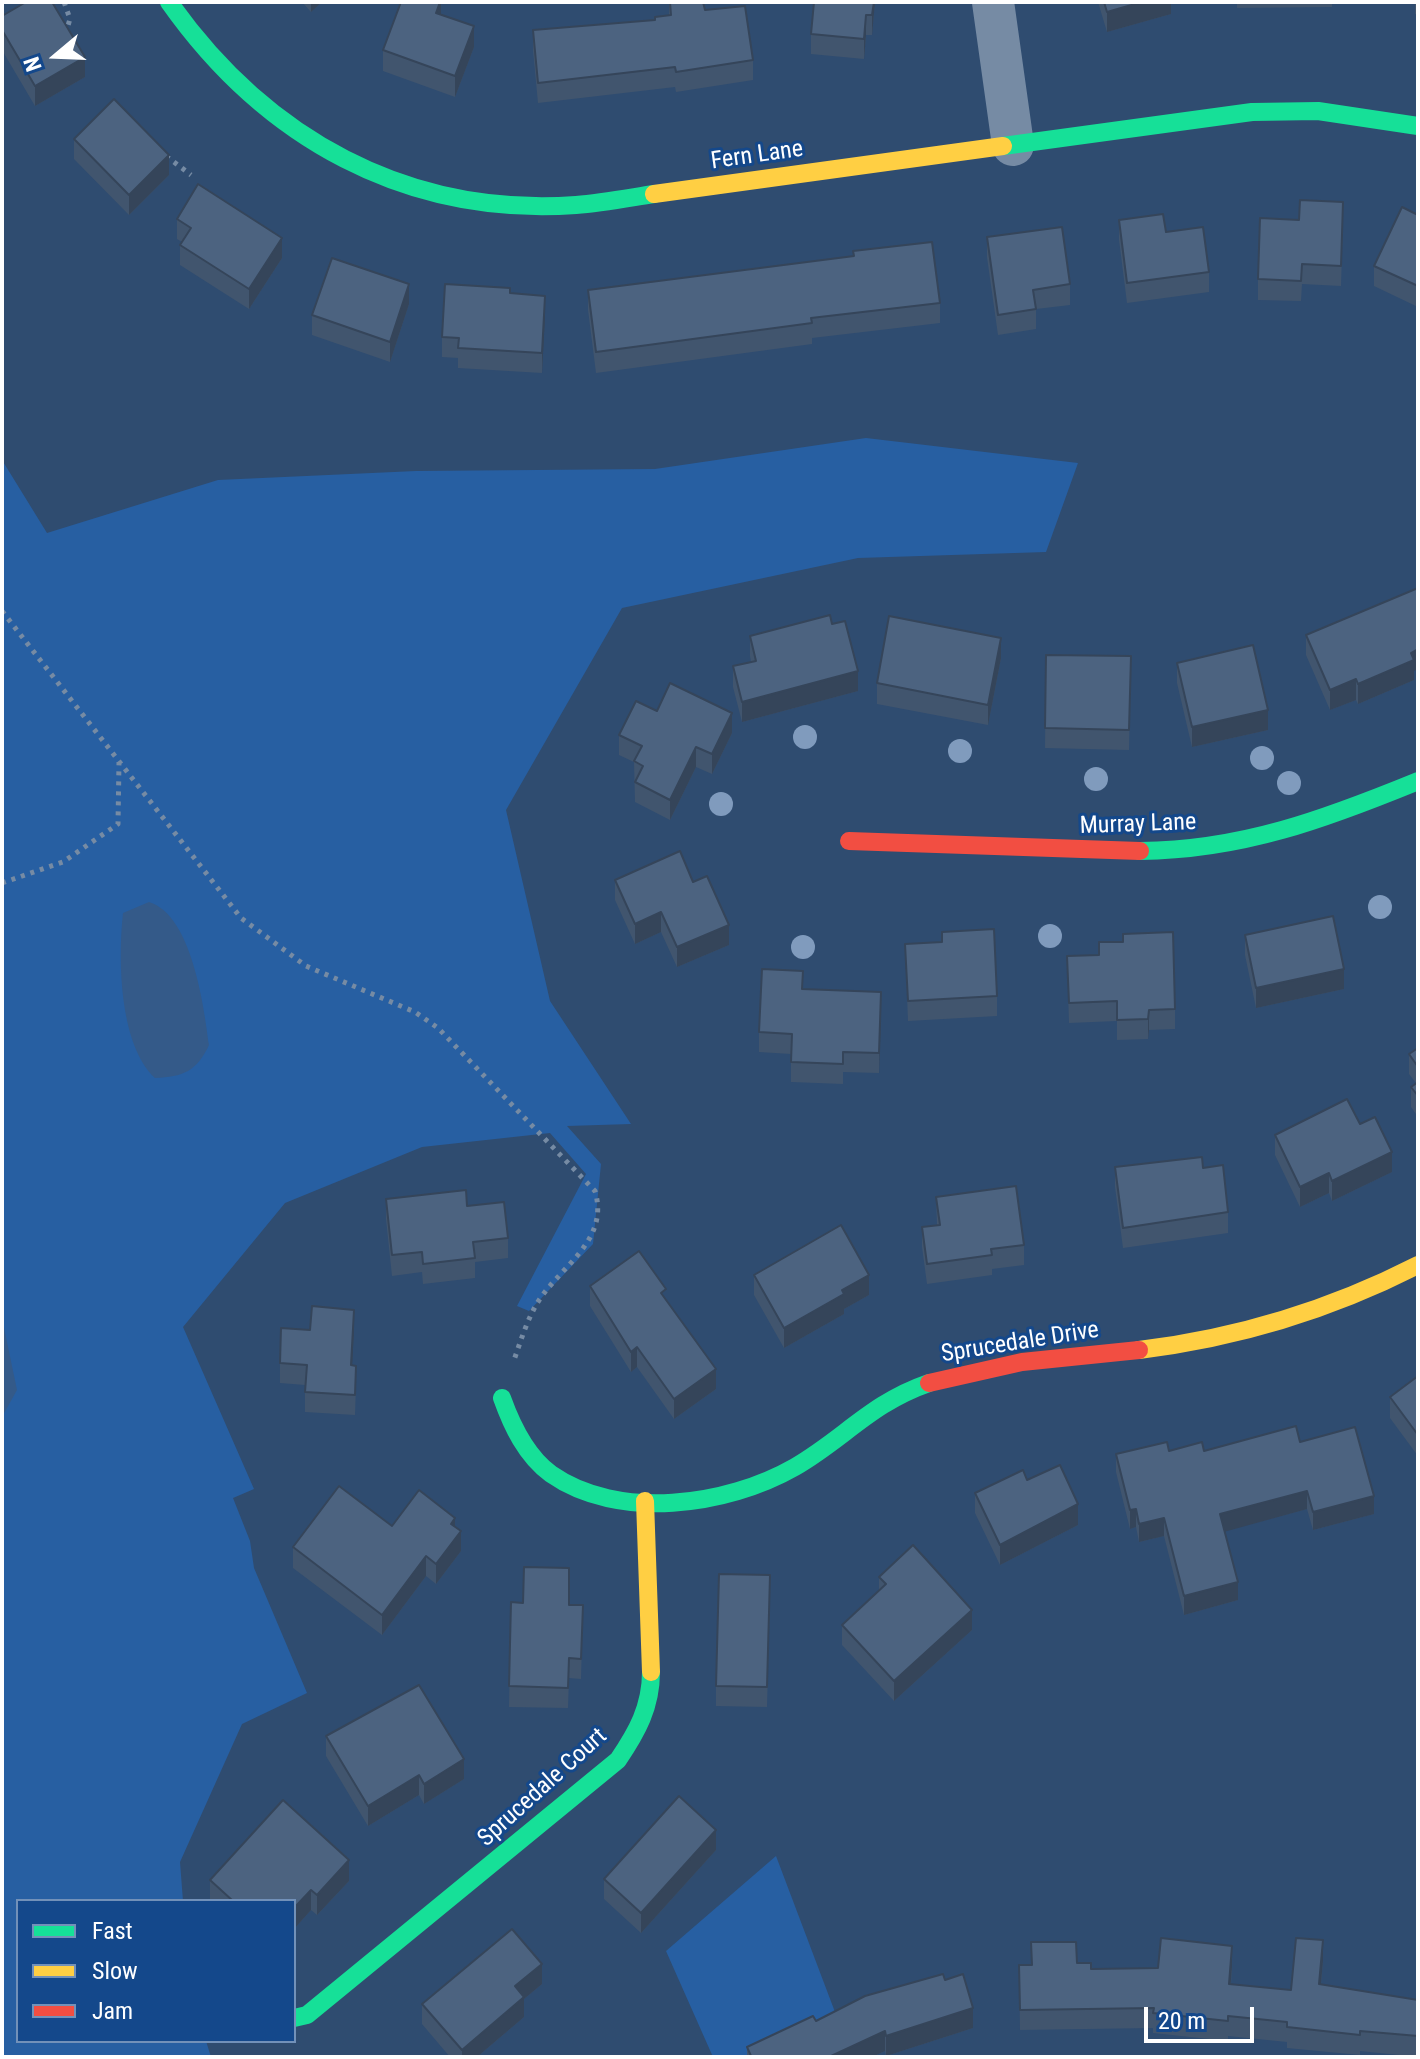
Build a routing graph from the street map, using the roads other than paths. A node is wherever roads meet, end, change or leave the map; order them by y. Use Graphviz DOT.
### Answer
graph roads {
  1 [pos="169,2"];
  2 [pos="993,2"];
  3 [pos="1418,126"];
  4 [pos="1013,145"];
  5 [pos="1418,781"];
  6 [pos="849,841"];
  7 [pos="1418,1265"];
  8 [pos="502,1398"];
  9 [pos="645,1501"];
  10 [pos="296,2018"];
  1 -- 4 [label="street, Fern Lane"];
  2 -- 4 [label="street"];
  3 -- 4 [label="street, Fern Lane"];
  5 -- 6 [label="street, Murray Lane"];
  7 -- 9 [label="street, Sprucedale Drive"];
  8 -- 9 [label="street, Sprucedale Drive"];
  9 -- 10 [label="street, Sprucedale Court"];
}
